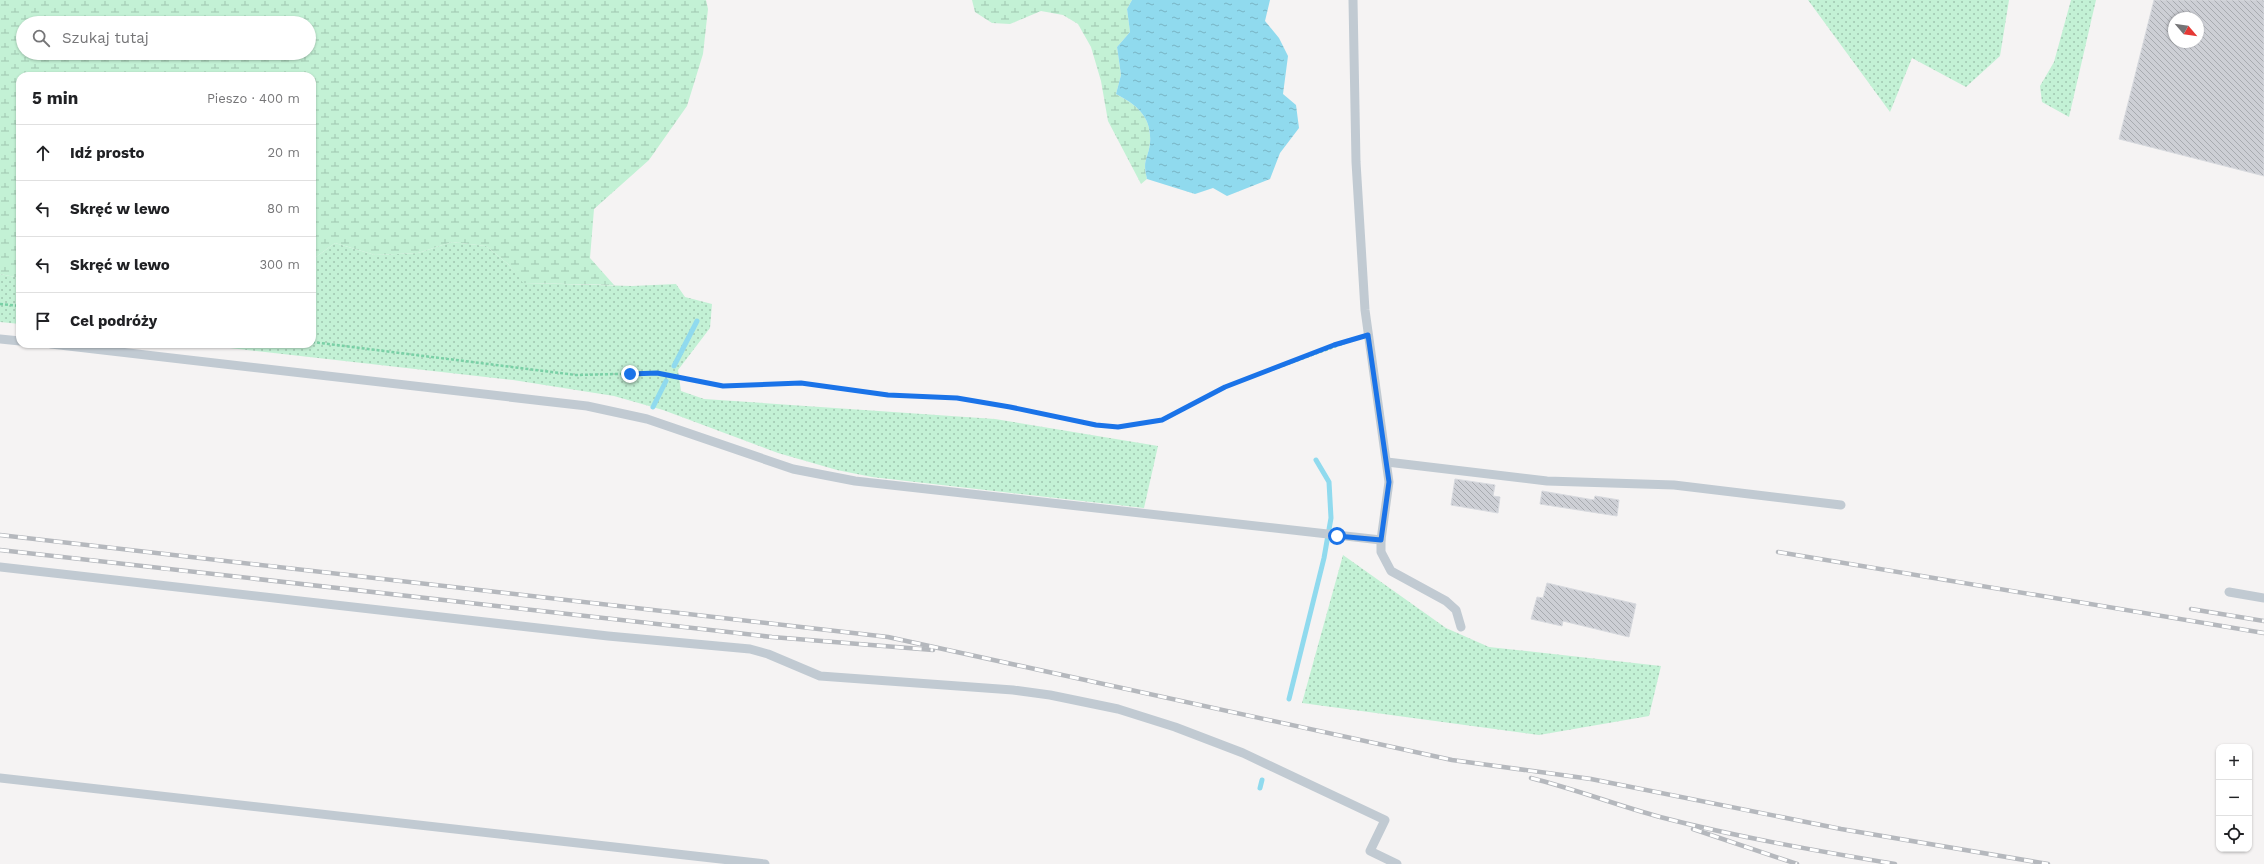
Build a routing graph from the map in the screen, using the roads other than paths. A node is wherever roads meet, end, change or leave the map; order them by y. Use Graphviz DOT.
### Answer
graph roads {
  1 [pos="1353,0"];
  2 [pos="0,339"];
  3 [pos="16,341"];
  4 [pos="86,348"];
  5 [pos="1387,462"];
  6 [pos="1841,505"];
  7 [pos="1381,540"];
  8 [pos="0,567"];
  9 [pos="2229,592"];
  10 [pos="2264,598"];
  11 [pos="1461,627"];
  12 [pos="0,778"];
  13 [pos="765,864"];
  14 [pos="1397,864"];
  1 -- 5 [label="lane"];
  2 -- 3 [label="lane"];
  4 -- 7 [label="lane"];
  5 -- 6 [label="lane"];
  5 -- 7 [label="lane"];
  7 -- 11 [label="lane"];
  8 -- 14 [label="lane"];
  9 -- 10 [label="lane"];
  12 -- 13 [label="lane"];
}
